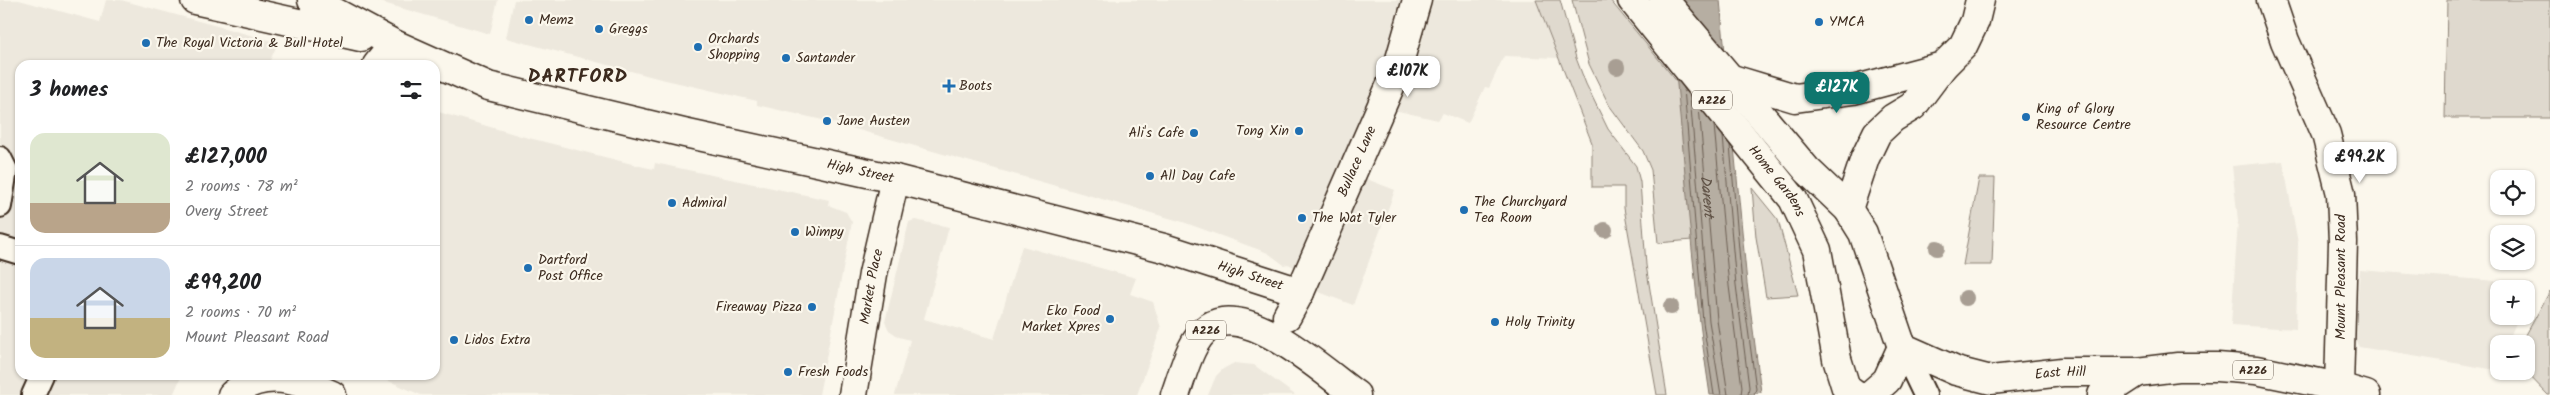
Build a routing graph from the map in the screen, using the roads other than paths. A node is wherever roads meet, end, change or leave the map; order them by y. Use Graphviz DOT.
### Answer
graph roads {
  1 [pos="195,0"];
  2 [pos="312,0"];
  3 [pos="1417,0"];
  4 [pos="1632,0"];
  5 [pos="1664,0"];
  6 [pos="1980,0"];
  7 [pos="2271,0"];
  8 [pos="394,44"];
  9 [pos="381,60"];
  10 [pos="430,60"];
  11 [pos="440,65"];
  12 [pos="1943,66"];
  13 [pos="1732,79"];
  14 [pos="0,158"];
  15 [pos="895,179"];
  16 [pos="0,206"];
  17 [pos="1848,209"];
  18 [pos="0,247"];
  19 [pos="15,252"];
  20 [pos="1300,292"];
  21 [pos="1280,326"];
  22 [pos="1902,347"];
  23 [pos="2136,372"];
  24 [pos="40,380"];
  25 [pos="263,380"];
  26 [pos="293,380"];
  27 [pos="246,384"];
  28 [pos="2339,387"];
  29 [pos="33,395"];
  30 [pos="332,395"];
  31 [pos="853,395"];
  32 [pos="1175,395"];
  33 [pos="1356,395"];
  34 [pos="1855,395"];
  35 [pos="1870,395"];
  36 [pos="1925,395"];
  37 [pos="2102,395"];
  38 [pos="2366,395"];
  1 -- 8 [label="street, High Street"];
  2 -- 8 [label="street, High Street"];
  3 -- 20 [label="street, Bullace Lane"];
  4 -- 34 [label="street, Home Gardens / A226"];
  5 -- 13 [label="street, A226"];
  6 -- 12 [label="street"];
  7 -- 28 [label="street, Mount Pleasant Road"];
  8 -- 9 [label="street"];
  8 -- 10 [label="street, High Street"];
  11 -- 15 [label="street, High Street"];
  12 -- 13 [label="street"];
  12 -- 17 [label="street"];
  13 -- 17 [label="street, A226"];
  14 -- 16 [label="lane"];
  15 -- 20 [label="street, High Street"];
  15 -- 31 [label="street, Market Place"];
  17 -- 22 [label="street, A226"];
  18 -- 19 [label="lane"];
  20 -- 21 [label="street, High Street"];
  21 -- 32 [label="street, A226"];
  21 -- 33 [label="street, A226"];
  22 -- 23 [label="street, East Hill / A226"];
  22 -- 35 [label="street"];
  22 -- 36 [label="lane"];
  23 -- 28 [label="street, East Hill / A226"];
  23 -- 37 [label="street, East Hill / A226"];
  24 -- 29 [label="lane"];
  25 -- 27 [label="street"];
  26 -- 30 [label="street"];
  28 -- 38 [label="street, East Hill / A226"];
}
